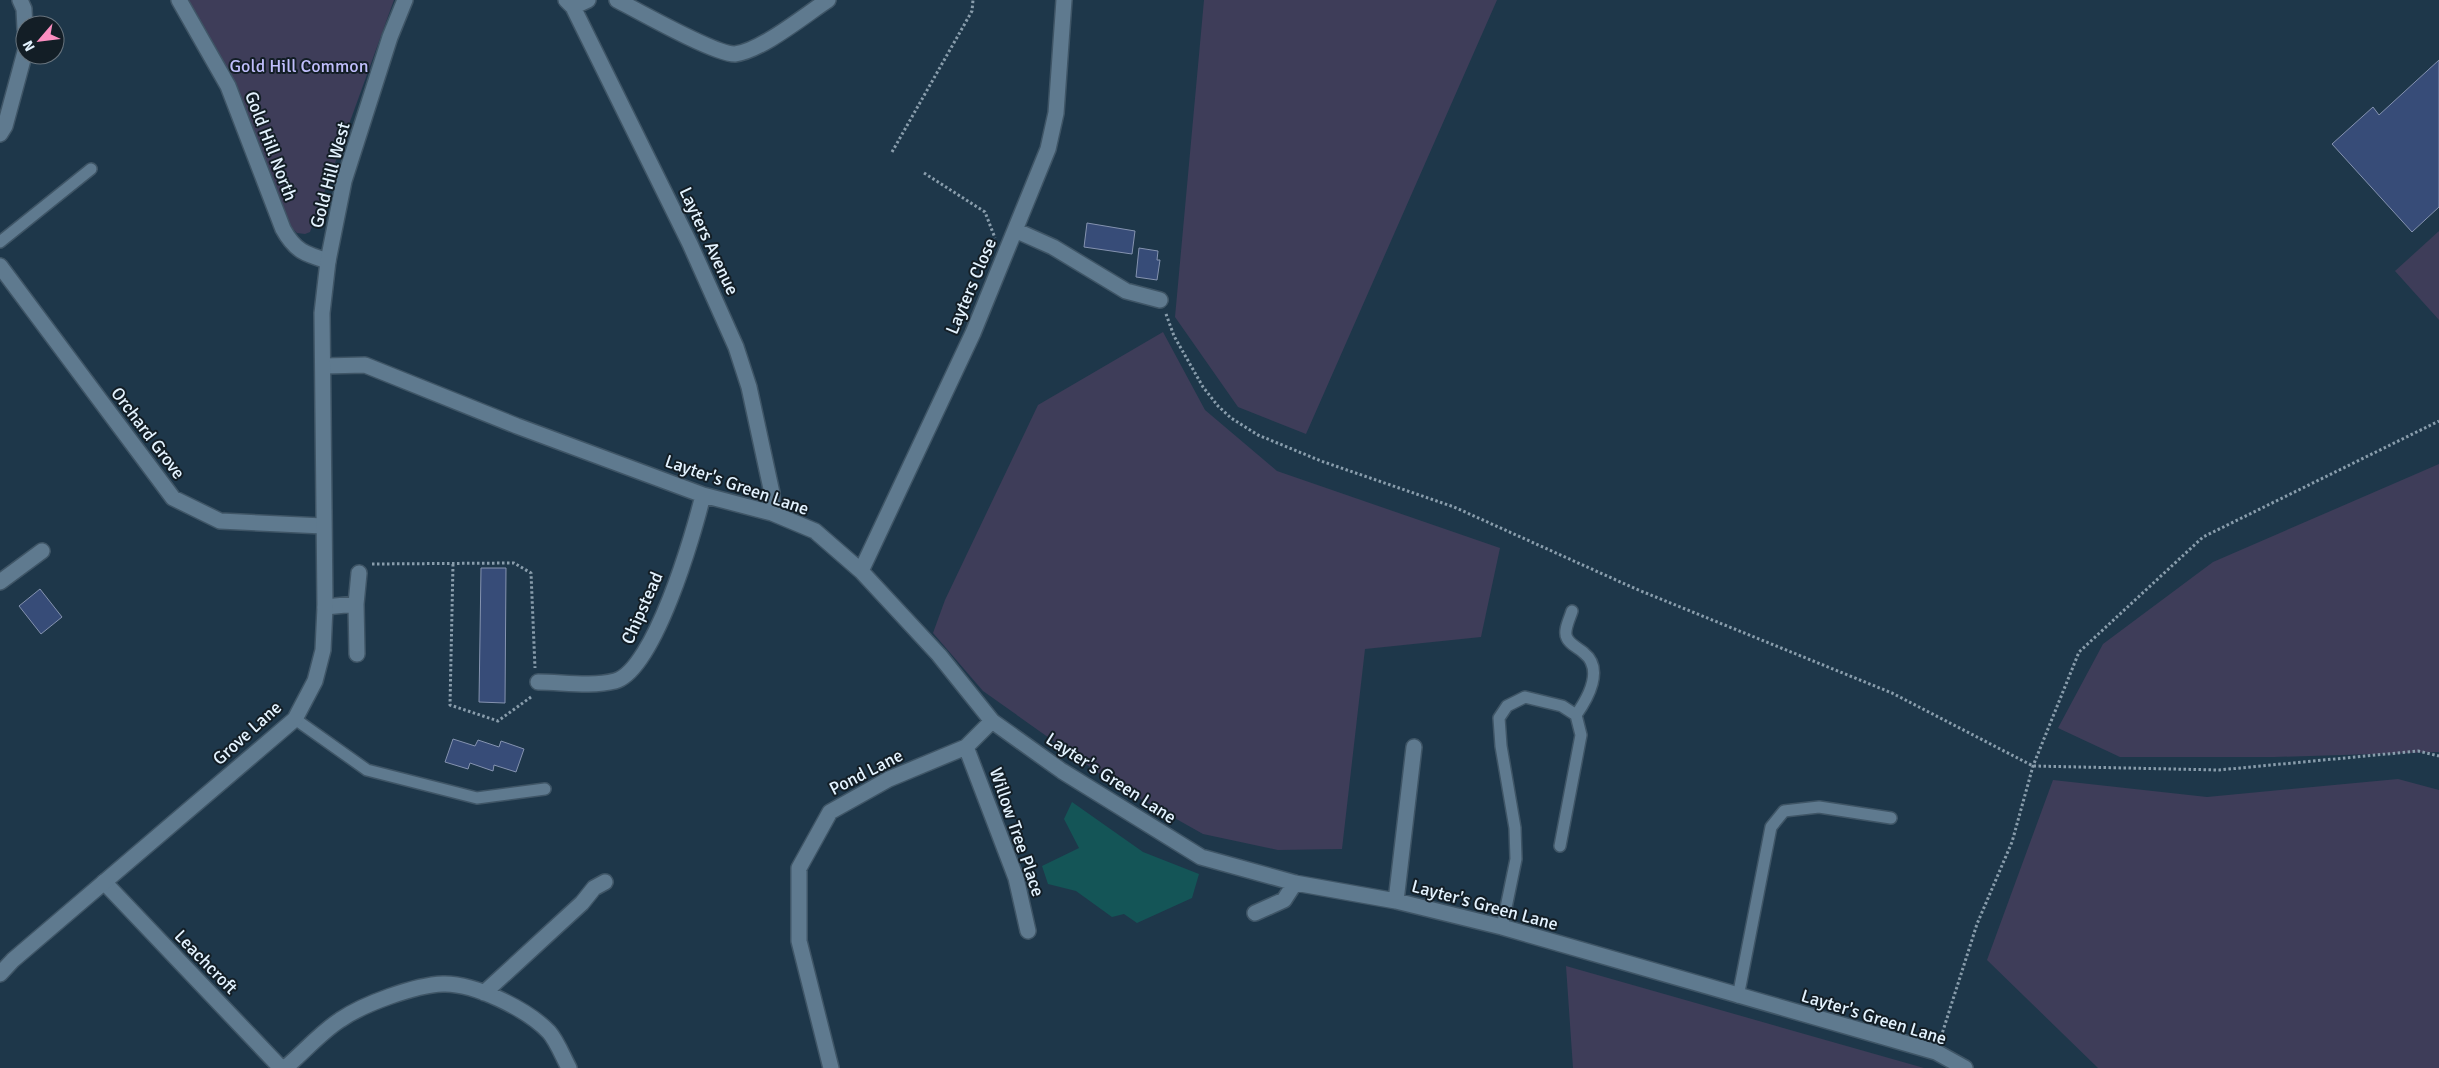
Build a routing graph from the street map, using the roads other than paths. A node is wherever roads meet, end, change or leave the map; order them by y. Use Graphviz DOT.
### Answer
graph roads {
  1 [pos="20,0"];
  2 [pos="179,0"];
  3 [pos="405,0"];
  4 [pos="588,0"];
  5 [pos="617,0"];
  6 [pos="828,0"];
  7 [pos="1064,0"];
  8 [pos="569,4"];
  9 [pos="24,15"];
  10 [pos="21,65"];
  11 [pos="0,134"];
  12 [pos="91,169"];
  13 [pos="1015,230"];
  14 [pos="0,242"];
  15 [pos="328,261"];
  16 [pos="0,266"];
  17 [pos="1160,300"];
  18 [pos="324,366"];
  19 [pos="703,494"];
  20 [pos="772,513"];
  21 [pos="323,526"];
  22 [pos="42,550"];
  23 [pos="861,571"];
  24 [pos="360,573"];
  25 [pos="0,582"];
  26 [pos="356,604"];
  27 [pos="325,607"];
  28 [pos="1572,612"];
  29 [pos="357,654"];
  30 [pos="538,682"];
  31 [pos="1576,715"];
  32 [pos="295,719"];
  33 [pos="992,720"];
  34 [pos="966,747"];
  35 [pos="1414,747"];
  36 [pos="545,789"];
  37 [pos="1891,818"];
  38 [pos="1560,846"];
  39 [pos="104,882"];
  40 [pos="605,882"];
  41 [pos="1295,883"];
  42 [pos="1396,901"];
  43 [pos="1255,913"];
  44 [pos="1502,927"];
  45 [pos="1028,931"];
  46 [pos="0,974"];
  47 [pos="484,993"];
  48 [pos="1738,997"];
  49 [pos="281,1068"];
  50 [pos="286,1068"];
  51 [pos="569,1068"];
  52 [pos="830,1068"];
  53 [pos="1965,1068"];
  1 -- 9 [label="street"];
  2 -- 15 [label="street, Gold Hill North"];
  3 -- 15 [label="street, Gold Hill West"];
  4 -- 8 [label="street"];
  5 -- 6 [label="street"];
  7 -- 13 [label="street, Layters Close"];
  8 -- 20 [label="street, Layters Avenue"];
  10 -- 11 [label="street"];
  12 -- 14 [label="lane"];
  13 -- 17 [label="street"];
  13 -- 23 [label="street, Layters Close"];
  15 -- 18 [label="street, Gold Hill West"];
  16 -- 21 [label="street, Orchard Grove"];
  18 -- 19 [label="street, Layter's Green Lane"];
  18 -- 21 [label="street, Grove Lane"];
  19 -- 20 [label="street, Layter's Green Lane"];
  19 -- 30 [label="street, Chipstead"];
  20 -- 23 [label="street, Layter's Green Lane"];
  21 -- 27 [label="street, Grove Lane"];
  22 -- 25 [label="street"];
  23 -- 33 [label="street, Layter's Green Lane"];
  24 -- 26 [label="street"];
  26 -- 27 [label="street"];
  26 -- 29 [label="street"];
  27 -- 32 [label="street, Grove Lane"];
  28 -- 31 [label="lane"];
  31 -- 38 [label="lane"];
  31 -- 44 [label="lane"];
  32 -- 36 [label="lane"];
  32 -- 39 [label="street, Grove Lane"];
  33 -- 34 [label="street, Pond Lane"];
  33 -- 41 [label="street, Layter's Green Lane"];
  34 -- 45 [label="street, Willow Tree Place"];
  34 -- 52 [label="street, Pond Lane"];
  35 -- 42 [label="street"];
  37 -- 48 [label="lane"];
  39 -- 46 [label="street, Grove Lane"];
  39 -- 49 [label="street, Leachcroft"];
  40 -- 47 [label="street"];
  41 -- 42 [label="street, Layter's Green Lane"];
  41 -- 43 [label="street"];
  42 -- 44 [label="street, Layter's Green Lane"];
  44 -- 48 [label="street, Layter's Green Lane"];
  47 -- 50 [label="street"];
  47 -- 51 [label="street"];
  48 -- 53 [label="street, Layter's Green Lane"];
}
